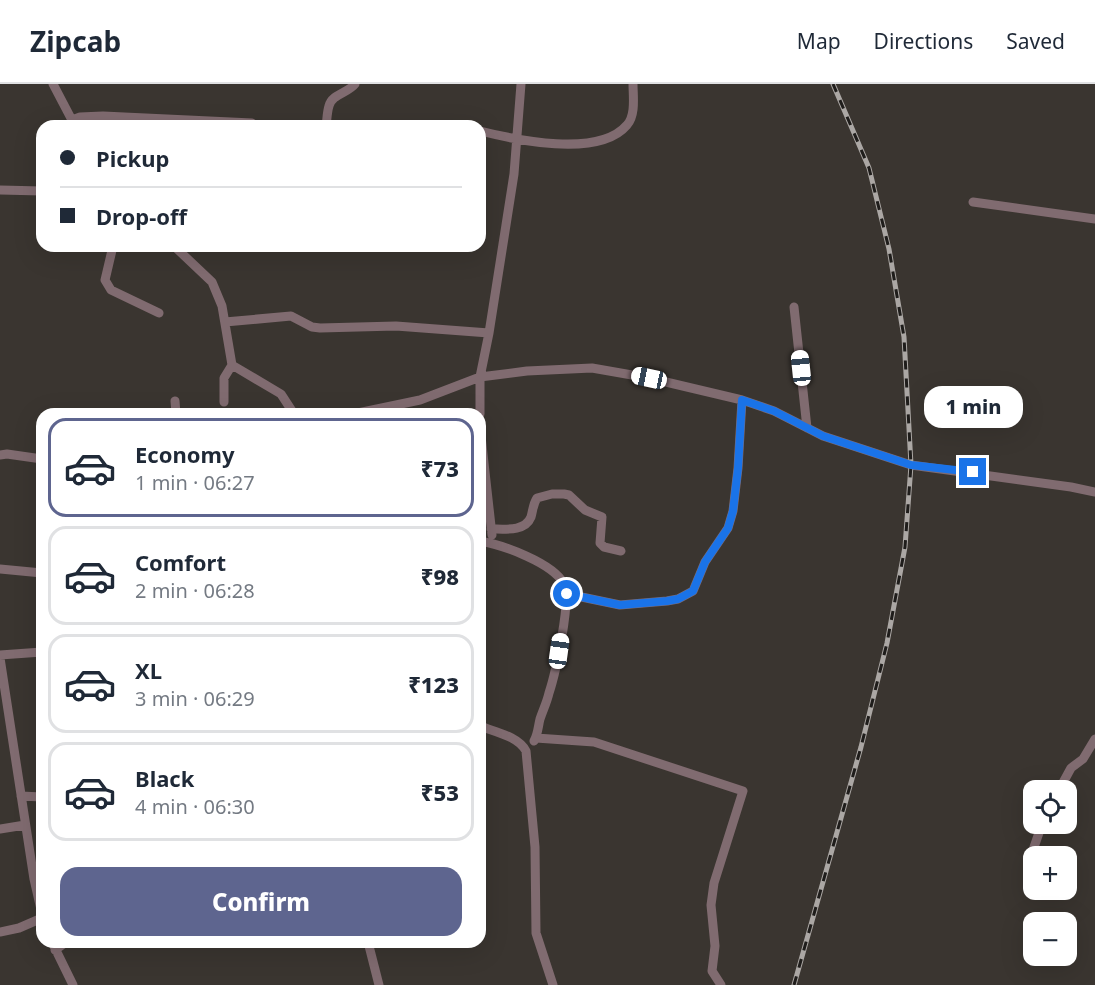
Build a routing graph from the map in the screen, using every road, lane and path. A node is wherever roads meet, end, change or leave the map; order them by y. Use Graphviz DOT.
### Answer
graph roads {
  1 [pos="53,84"];
  2 [pos="355,84"];
  3 [pos="521,84"];
  4 [pos="633,84"];
  5 [pos="72,120"];
  6 [pos="77,120"];
  7 [pos="189,120"];
  8 [pos="327,120"];
  9 [pos="486,132"];
  10 [pos="517,140"];
  11 [pos="0,190"];
  12 [pos="36,191"];
  13 [pos="973,202"];
  14 [pos="1095,219"];
  15 [pos="111,252"];
  16 [pos="180,252"];
  17 [pos="794,307"];
  18 [pos="159,313"];
  19 [pos="225,322"];
  20 [pos="489,333"];
  21 [pos="232,365"];
  22 [pos="480,376"];
  23 [pos="742,400"];
  24 [pos="174,401"];
  25 [pos="224,402"];
  26 [pos="175,408"];
  27 [pos="290,408"];
  28 [pos="382,408"];
  29 [pos="480,408"];
  30 [pos="807,428"];
  31 [pos="0,455"];
  32 [pos="36,458"];
  33 [pos="486,483"];
  34 [pos="1095,492"];
  35 [pos="491,529"];
  36 [pos="486,542"];
  37 [pos="493,543"];
  38 [pos="621,551"];
  39 [pos="0,569"];
  40 [pos="36,572"];
  41 [pos="567,594"];
  42 [pos="36,653"];
  43 [pos="0,657"];
  44 [pos="486,728"];
  45 [pos="536,738"];
  46 [pos="1095,739"];
  47 [pos="526,751"];
  48 [pos="1064,780"];
  49 [pos="21,796"];
  50 [pos="36,797"];
  51 [pos="25,825"];
  52 [pos="0,829"];
  53 [pos="36,884"];
  54 [pos="36,919"];
  55 [pos="0,932"];
  56 [pos="54,948"];
  57 [pos="370,948"];
  58 [pos="718,979"];
  59 [pos="73,985"];
  60 [pos="379,985"];
  61 [pos="553,985"];
  1 -- 5 [label="street"];
  2 -- 8 [label="street"];
  3 -- 10 [label="street"];
  4 -- 10 [label="street"];
  6 -- 7 [label="street"];
  9 -- 10 [label="street"];
  10 -- 20 [label="street"];
  11 -- 12 [label="street"];
  13 -- 14 [label="street"];
  15 -- 18 [label="street"];
  16 -- 19 [label="street"];
  17 -- 30 [label="street"];
  19 -- 20 [label="street"];
  19 -- 21 [label="street"];
  20 -- 22 [label="street"];
  21 -- 25 [label="street"];
  21 -- 27 [label="street"];
  22 -- 23 [label="street"];
  22 -- 28 [label="street"];
  22 -- 29 [label="street"];
  23 -- 30 [label="street"];
  23 -- 41 [label="street"];
  24 -- 26 [label="street"];
  30 -- 34 [label="street"];
  31 -- 32 [label="street"];
  33 -- 35 [label="street"];
  35 -- 37 [label="street"];
  35 -- 38 [label="street"];
  36 -- 37 [label="street"];
  37 -- 41 [label="street"];
  39 -- 40 [label="street"];
  41 -- 45 [label="street"];
  42 -- 43 [label="street"];
  43 -- 49 [label="street"];
  44 -- 47 [label="street"];
  45 -- 47 [label="street"];
  45 -- 58 [label="street"];
  46 -- 48 [label="street"];
  47 -- 61 [label="street"];
  49 -- 50 [label="street"];
  49 -- 51 [label="street"];
  51 -- 52 [label="street"];
  51 -- 53 [label="street"];
  54 -- 55 [label="street"];
  56 -- 59 [label="street"];
  57 -- 60 [label="street"];
}
